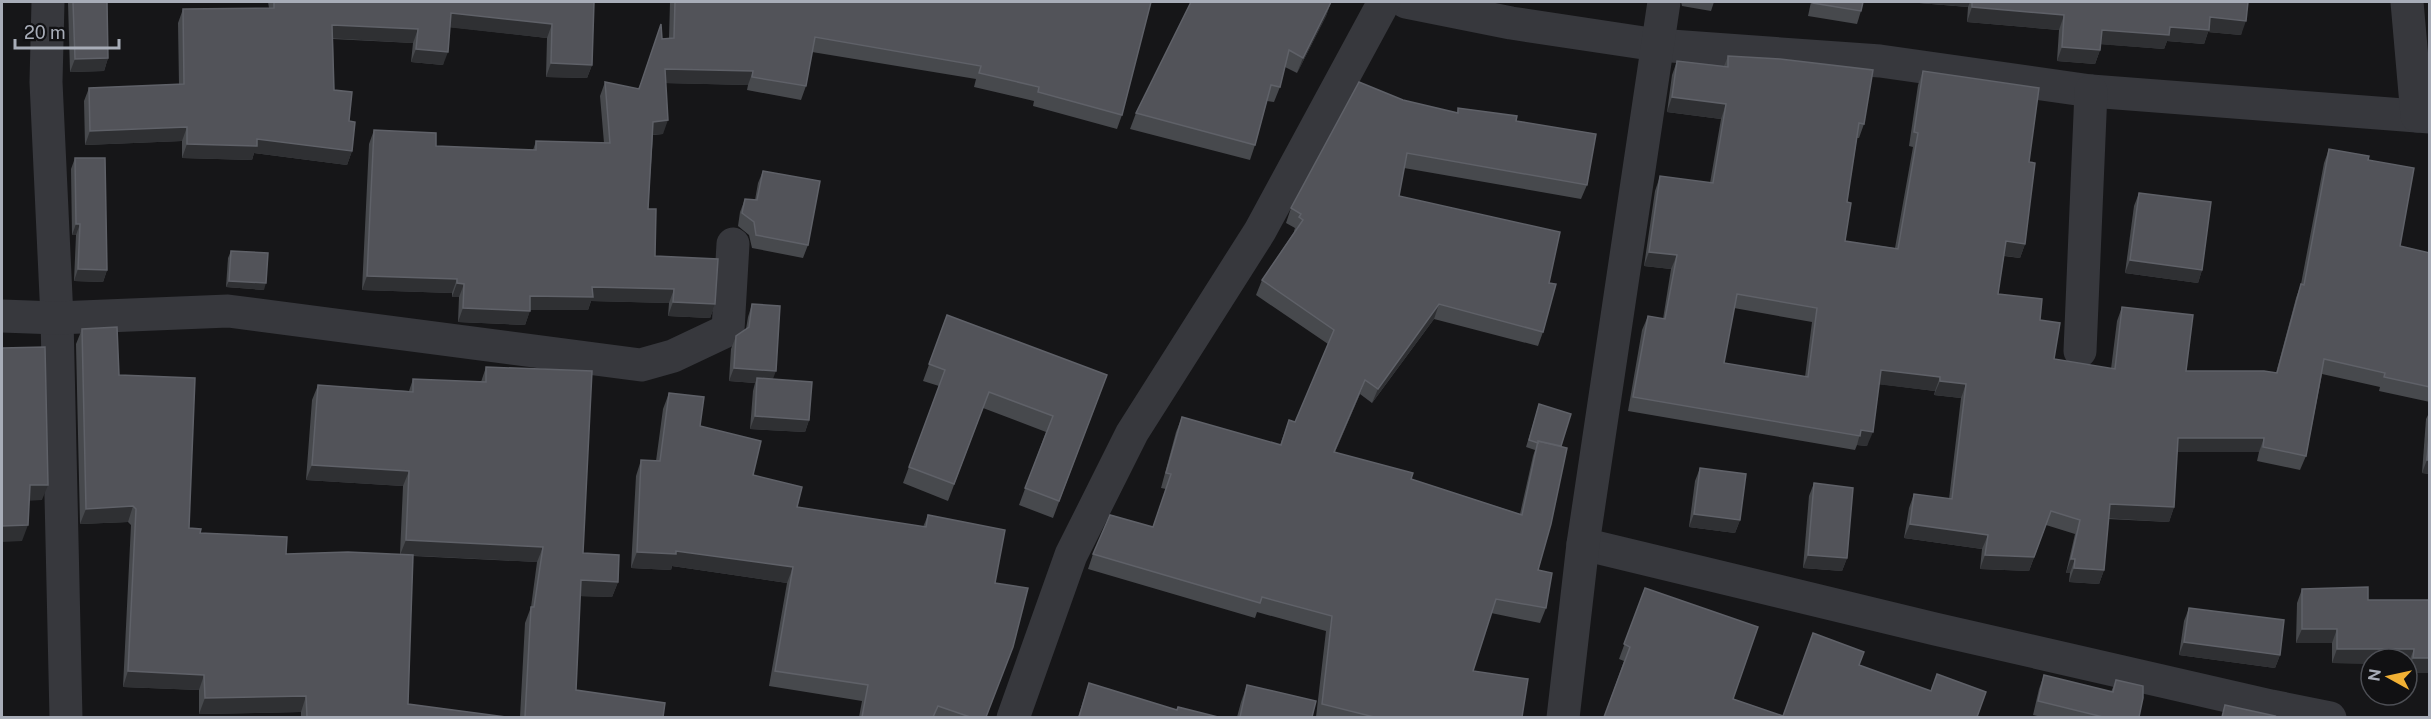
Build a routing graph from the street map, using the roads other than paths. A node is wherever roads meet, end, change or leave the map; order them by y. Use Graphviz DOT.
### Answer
graph roads {
  1 [pos="48,2"];
  2 [pos="1383,2"];
  3 [pos="1406,2"];
  4 [pos="1664,2"];
  5 [pos="2407,2"];
  6 [pos="1658,45"];
  7 [pos="2091,91"];
  8 [pos="2423,116"];
  9 [pos="733,244"];
  10 [pos="2,316"];
  11 [pos="57,318"];
  12 [pos="2080,351"];
  13 [pos="1583,544"];
  14 [pos="66,717"];
  15 [pos="1013,717"];
  16 [pos="1563,717"];
  17 [pos="2330,717"];
  1 -- 11 [label="street"];
  2 -- 15 [label="street"];
  3 -- 6 [label="street"];
  4 -- 6 [label="street"];
  5 -- 8 [label="street"];
  6 -- 7 [label="street"];
  6 -- 13 [label="street"];
  7 -- 8 [label="street"];
  7 -- 12 [label="street"];
  9 -- 11 [label="street"];
  10 -- 11 [label="street"];
  11 -- 14 [label="street"];
  13 -- 16 [label="street"];
  13 -- 17 [label="street"];
}
